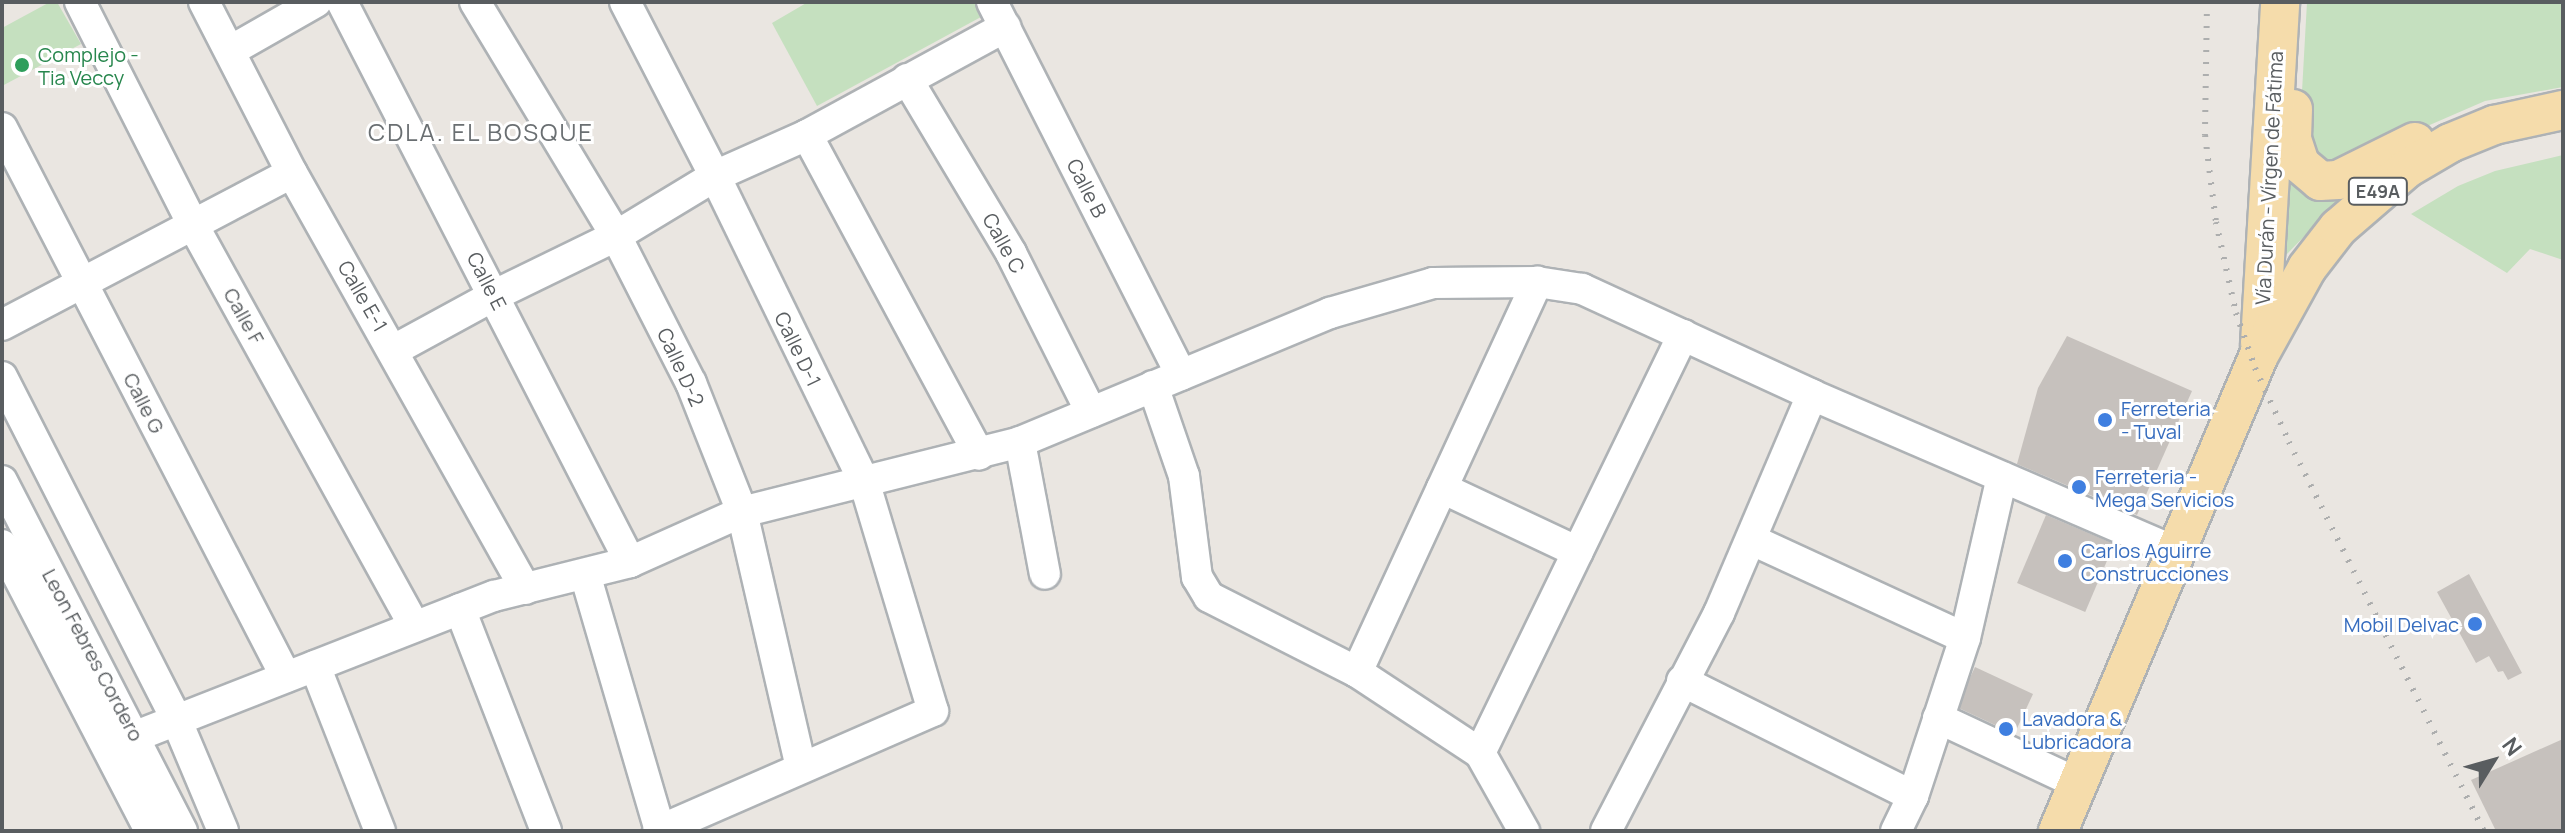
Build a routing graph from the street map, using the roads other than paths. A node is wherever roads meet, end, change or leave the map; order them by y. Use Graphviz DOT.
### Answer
graph roads {
  1 [pos="80,2"];
  2 [pos="204,2"];
  3 [pos="316,2"];
  4 [pos="342,2"];
  5 [pos="475,2"];
  6 [pos="625,2"];
  7 [pos="2282,2"];
  8 [pos="999,15"];
  9 [pos="230,51"];
  10 [pos="907,79"];
  11 [pos="2563,110"];
  12 [pos="2,128"];
  13 [pos="807,135"];
  14 [pos="2463,138"];
  15 [pos="292,173"];
  16 [pos="715,176"];
  17 [pos="193,225"];
  18 [pos="616,236"];
  19 [pos="1537,282"];
  20 [pos="82,283"];
  21 [pos="495,295"];
  22 [pos="2,325"];
  23 [pos="1683,335"];
  24 [pos="394,350"];
  25 [pos="2259,355"];
  26 [pos="1181,375"];
  27 [pos="2,377"];
  28 [pos="1153,386"];
  29 [pos="1812,395"];
  30 [pos="1091,412"];
  31 [pos="1020,442"];
  32 [pos="979,455"];
  33 [pos="2002,477"];
  34 [pos="2,481"];
  35 [pos="864,481"];
  36 [pos="1442,488"];
  37 [pos="742,512"];
  38 [pos="1752,540"];
  39 [pos="2,545"];
  40 [pos="1578,552"];
  41 [pos="2177,552"];
  42 [pos="630,562"];
  43 [pos="585,574"];
  44 [pos="1045,574"];
  45 [pos="525,589"];
  46 [pos="460,609"];
  47 [pos="414,626"];
  48 [pos="1965,638"];
  49 [pos="315,666"];
  50 [pos="1357,672"];
  51 [pos="286,677"];
  52 [pos="1682,681"];
  53 [pos="1938,718"];
  54 [pos="176,719"];
  55 [pos="136,736"];
  56 [pos="1480,753"];
  57 [pos="801,767"];
  58 [pos="2079,784"];
  59 [pos="1913,796"];
  60 [pos="715,818"];
  61 [pos="659,830"];
  62 [pos="150,831"];
  63 [pos="182,831"];
  64 [pos="223,831"];
  65 [pos="380,831"];
  66 [pos="546,831"];
  67 [pos="1524,831"];
  68 [pos="1606,831"];
  69 [pos="1896,831"];
  70 [pos="2058,831"];
  1 -- 17 [label="street, Calle F"];
  2 -- 9 [label="street, Calle E-1"];
  3 -- 9 [label="street"];
  4 -- 21 [label="street, Calle E"];
  5 -- 18 [label="street, Calle D-2"];
  6 -- 16 [label="street, Calle D-1"];
  7 -- 14 [label="main road"];
  7 -- 25 [label="main road, Vía Durán - Vírgen de Fátima / E49A"];
  8 -- 10 [label="street"];
  8 -- 26 [label="street, Calle B"];
  9 -- 15 [label="street, Calle E-1"];
  10 -- 13 [label="street"];
  10 -- 30 [label="street, Calle C"];
  11 -- 14 [label="main road, Vía Durán - Vírgen de Fátima / E49A"];
  12 -- 20 [label="street, Calle G"];
  13 -- 16 [label="street"];
  13 -- 32 [label="street"];
  14 -- 25 [label="main road, Vía Durán - Vírgen de Fátima / E49A"];
  15 -- 17 [label="street"];
  15 -- 24 [label="street, Calle E-1"];
  16 -- 18 [label="street"];
  16 -- 35 [label="street, Calle D-1"];
  17 -- 20 [label="street"];
  17 -- 47 [label="street, Calle F"];
  18 -- 21 [label="street"];
  18 -- 37 [label="street, Calle D-2"];
  19 -- 23 [label="street"];
  19 -- 26 [label="street"];
  19 -- 36 [label="street"];
  20 -- 22 [label="street"];
  20 -- 51 [label="street, Calle G"];
  21 -- 24 [label="street"];
  21 -- 42 [label="street, Calle E"];
  23 -- 29 [label="street"];
  23 -- 40 [label="street"];
  24 -- 45 [label="street, Calle E-1"];
  25 -- 41 [label="main road, Vía Durán - Vírgen de Fátima / E49A"];
  26 -- 28 [label="street"];
  27 -- 54 [label="street"];
  28 -- 30 [label="street"];
  28 -- 50 [label="street"];
  29 -- 33 [label="street"];
  29 -- 38 [label="street"];
  30 -- 31 [label="street"];
  31 -- 32 [label="street"];
  31 -- 44 [label="street"];
  32 -- 35 [label="street"];
  33 -- 41 [label="street"];
  33 -- 48 [label="street"];
  34 -- 55 [label="street, Leon Febres Cordero"];
  35 -- 37 [label="street"];
  35 -- 57 [label="street, Calle D-1"];
  36 -- 40 [label="street"];
  36 -- 50 [label="street"];
  37 -- 42 [label="street"];
  37 -- 57 [label="street, Calle D-2"];
  38 -- 48 [label="street"];
  38 -- 52 [label="street"];
  39 -- 62 [label="street, Leon Febres Cordero"];
  40 -- 56 [label="street"];
  41 -- 58 [label="main road, Vía Durán - Vírgen de Fátima / E49A"];
  42 -- 43 [label="street"];
  43 -- 45 [label="street"];
  43 -- 61 [label="street"];
  45 -- 46 [label="street"];
  46 -- 47 [label="street"];
  46 -- 66 [label="street"];
  47 -- 49 [label="street"];
  48 -- 53 [label="street"];
  49 -- 51 [label="street"];
  49 -- 65 [label="street"];
  50 -- 56 [label="street"];
  51 -- 54 [label="street"];
  52 -- 59 [label="street"];
  52 -- 68 [label="street"];
  53 -- 58 [label="street"];
  53 -- 59 [label="street"];
  54 -- 55 [label="street"];
  54 -- 64 [label="street"];
  55 -- 63 [label="street, Leon Febres Cordero"];
  56 -- 67 [label="street"];
  57 -- 60 [label="street"];
  58 -- 70 [label="main road, Vía Durán - Vírgen de Fátima / E49A"];
  59 -- 69 [label="street"];
  60 -- 61 [label="street"];
}
